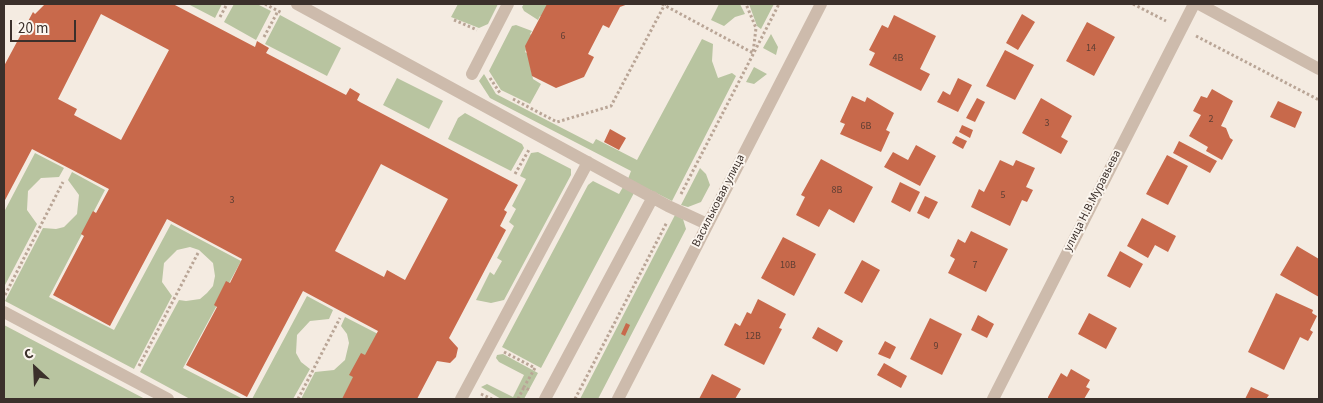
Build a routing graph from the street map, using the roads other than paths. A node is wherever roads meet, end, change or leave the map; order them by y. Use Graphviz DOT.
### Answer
graph roads {
  1 [pos="297,4"];
  2 [pos="508,4"];
  3 [pos="821,4"];
  4 [pos="1194,4"];
  5 [pos="1199,4"];
  6 [pos="1319,69"];
  7 [pos="472,74"];
  8 [pos="588,162"];
  9 [pos="653,198"];
  10 [pos="707,224"];
  11 [pos="4,312"];
  12 [pos="168,399"];
  13 [pos="461,399"];
  14 [pos="545,399"];
  15 [pos="618,399"];
  16 [pos="993,399"];
  1 -- 8 [label="street"];
  2 -- 7 [label="street"];
  3 -- 10 [label="street, Васильковая улица"];
  4 -- 16 [label="street, улица Н.В.Муравьева"];
  5 -- 6 [label="street"];
  8 -- 9 [label="street"];
  8 -- 13 [label="street"];
  9 -- 10 [label="street"];
  9 -- 14 [label="street"];
  10 -- 15 [label="street, Васильковая улица"];
  11 -- 12 [label="street"];
}
